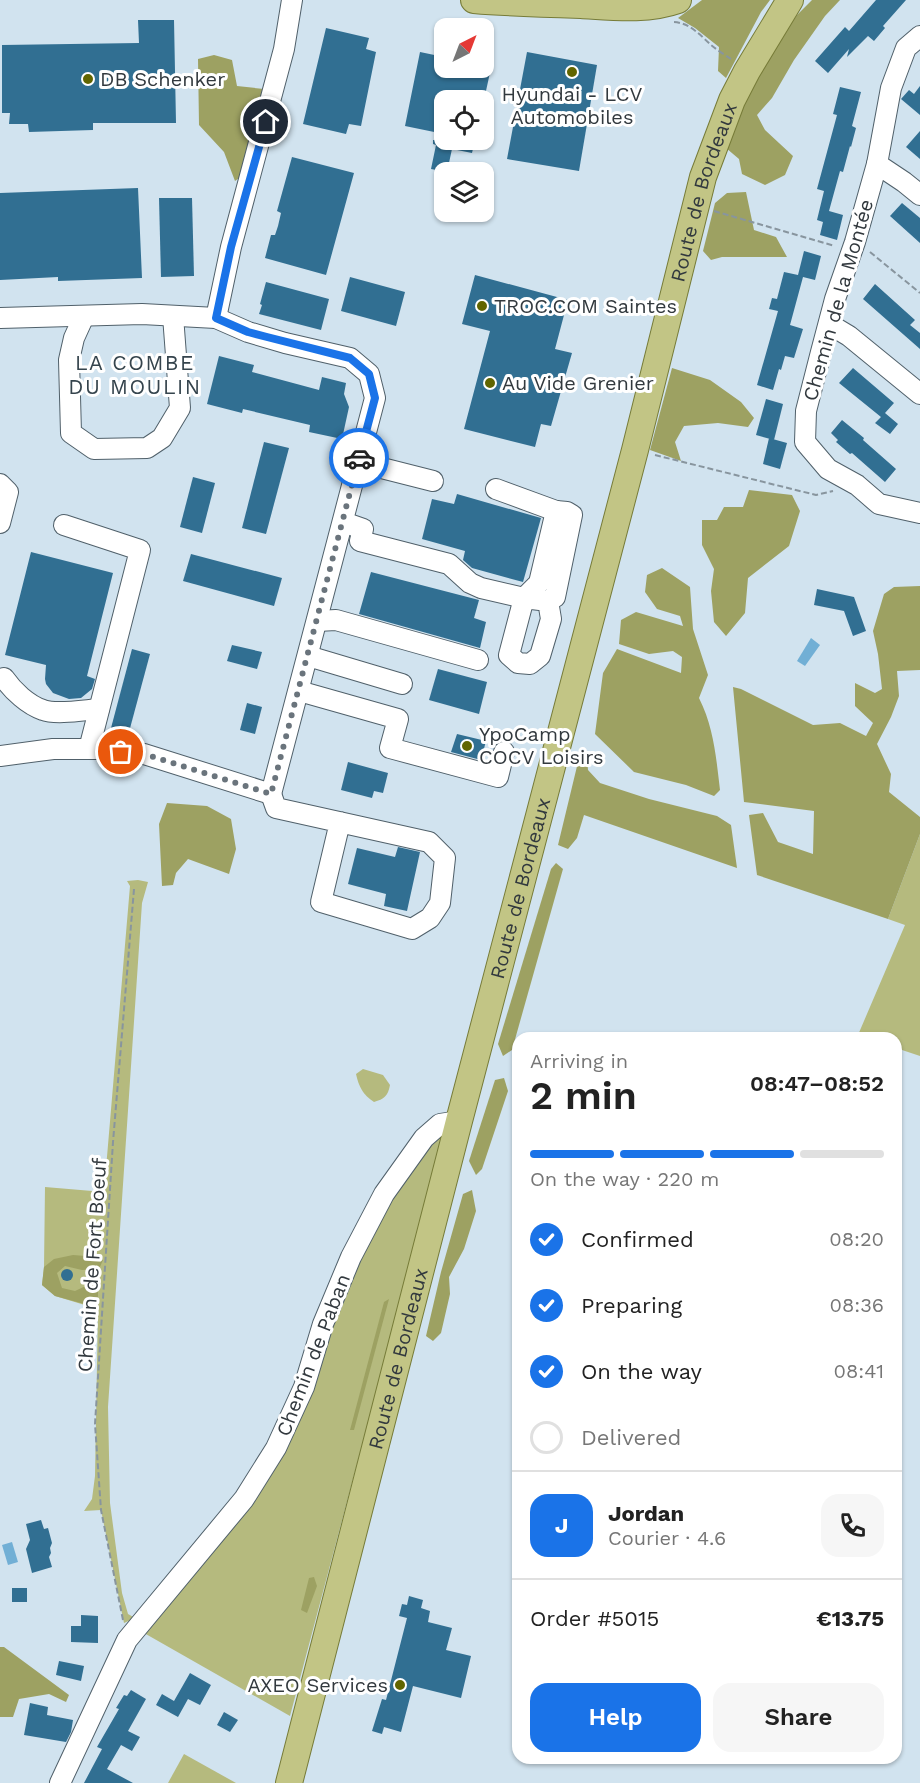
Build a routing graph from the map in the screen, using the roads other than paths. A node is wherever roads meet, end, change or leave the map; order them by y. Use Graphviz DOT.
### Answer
graph roads {
  1 [pos="292,0"];
  2 [pos="474,0"];
  3 [pos="790,3"];
  4 [pos="616,4"];
  5 [pos="675,11"];
  6 [pos="920,36"];
  7 [pos="877,164"];
  8 [pos="920,195"];
  9 [pos="84,316"];
  10 [pos="173,316"];
  11 [pos="0,318"];
  12 [pos="216,318"];
  13 [pos="829,324"];
  14 [pos="920,394"];
  15 [pos="358,462"];
  16 [pos="433,481"];
  17 [pos="0,484"];
  18 [pos="496,489"];
  19 [pos="556,511"];
  20 [pos="920,513"];
  21 [pos="343,522"];
  22 [pos="0,523"];
  23 [pos="64,525"];
  24 [pos="524,598"];
  25 [pos="548,601"];
  26 [pos="317,621"];
  27 [pos="308,656"];
  28 [pos="478,660"];
  29 [pos="4,678"];
  30 [pos="402,684"];
  31 [pos="299,691"];
  32 [pos="99,709"];
  33 [pos="89,749"];
  34 [pos="504,752"];
  35 [pos="0,756"];
  36 [pos="271,794"];
  37 [pos="340,822"];
  38 [pos="459,1121"];
  39 [pos="60,1783"];
  40 [pos="289,1783"];
  1 -- 12 [label="street"];
  2 -- 4 [label="main road"];
  3 -- 38 [label="main road, Route de Bordeaux"];
  4 -- 5 [label="main road"];
  6 -- 7 [label="street, Chemin de la Montée"];
  7 -- 8 [label="street"];
  7 -- 13 [label="street, Chemin de la Montée"];
  9 -- 10 [label="street"];
  9 -- 10 [label="street"];
  9 -- 11 [label="street"];
  10 -- 12 [label="street"];
  12 -- 15 [label="street"];
  13 -- 14 [label="street"];
  13 -- 20 [label="street, Chemin de la Montée"];
  15 -- 16 [label="street"];
  15 -- 21 [label="street"];
  17 -- 22 [label="street"];
  18 -- 19 [label="street"];
  19 -- 24 [label="street"];
  19 -- 25 [label="street"];
  21 -- 24 [label="street"];
  21 -- 26 [label="street"];
  23 -- 32 [label="street"];
  24 -- 25 [label="street"];
  24 -- 25 [label="street"];
  26 -- 27 [label="street"];
  26 -- 28 [label="street"];
  27 -- 30 [label="street"];
  27 -- 31 [label="street"];
  29 -- 32 [label="street"];
  31 -- 34 [label="street"];
  31 -- 36 [label="street"];
  32 -- 33 [label="street"];
  33 -- 35 [label="street"];
  33 -- 36 [label="street"];
  36 -- 37 [label="street"];
  37 -- 37 [label="street"];
  38 -- 39 [label="street, Chemin de Paban"];
  38 -- 40 [label="main road, Route de Bordeaux"];
}
